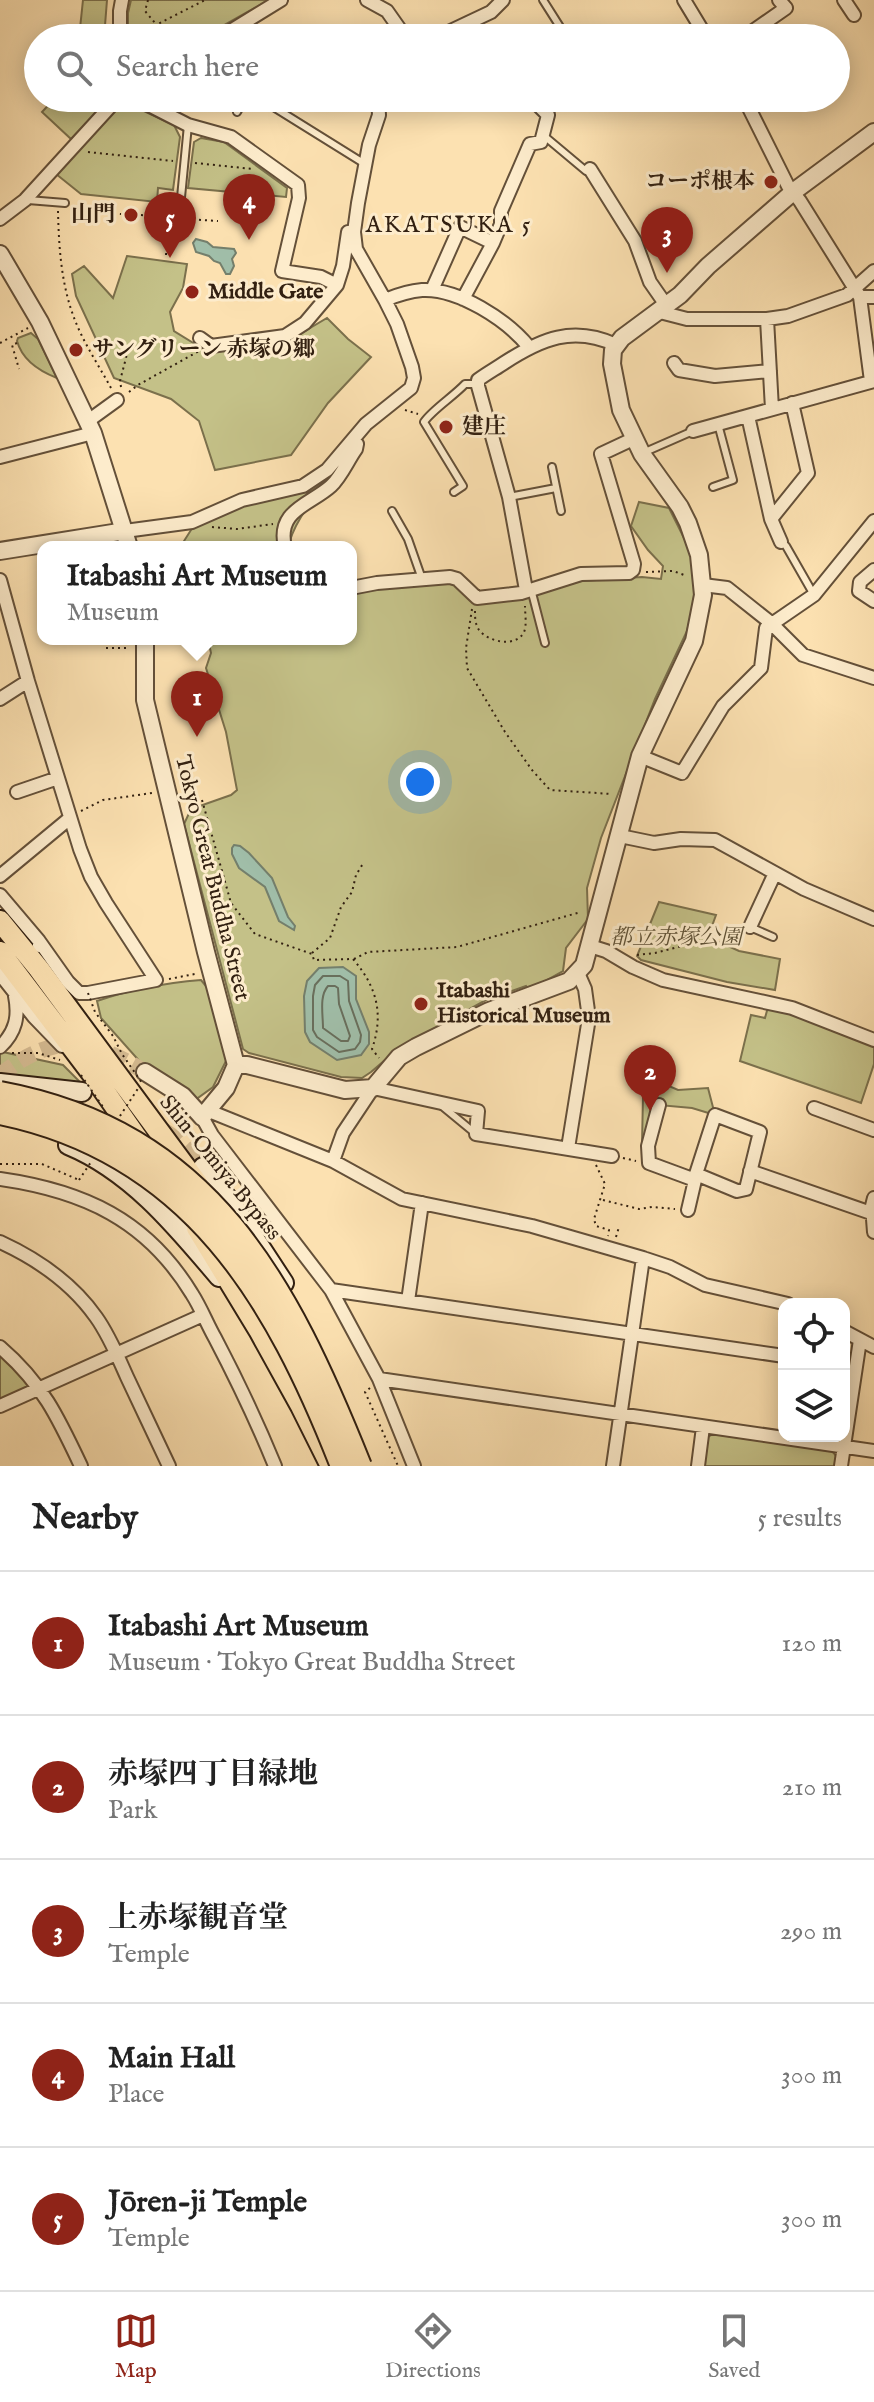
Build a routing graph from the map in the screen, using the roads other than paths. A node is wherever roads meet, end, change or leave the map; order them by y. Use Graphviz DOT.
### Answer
graph roads {
  1 [pos="122,0"];
  2 [pos="281,0"];
  3 [pos="368,0"];
  4 [pos="503,0"];
  5 [pos="543,0"];
  6 [pos="684,0"];
  7 [pos="779,0"];
  8 [pos="844,0"];
  9 [pos="854,15"];
  10 [pos="120,24"];
  11 [pos="242,24"];
  12 [pos="396,24"];
  13 [pos="467,24"];
  14 [pos="558,24"];
  15 [pos="699,24"];
  16 [pos="763,24"];
  17 [pos="105,112"];
  18 [pos="162,112"];
  19 [pos="281,112"];
  20 [pos="379,112"];
  21 [pos="545,112"];
  22 [pos="751,112"];
  23 [pos="188,125"];
  24 [pos="874,132"];
  25 [pos="543,135"];
  26 [pos="365,164"];
  27 [pos="590,169"];
  28 [pos="793,192"];
  29 [pos="25,200"];
  30 [pos="61,202"];
  31 [pos="358,203"];
  32 [pos="179,218"];
  33 [pos="0,219"];
  34 [pos="493,243"];
  35 [pos="0,254"];
  36 [pos="874,271"];
  37 [pos="337,285"];
  38 [pos="432,290"];
  39 [pos="858,293"];
  40 [pos="874,297"];
  41 [pos="463,299"];
  42 [pos="385,300"];
  43 [pos="661,308"];
  44 [pos="767,319"];
  45 [pos="202,344"];
  46 [pos="616,345"];
  47 [pos="529,347"];
  48 [pos="674,363"];
  49 [pos="770,371"];
  50 [pos="872,381"];
  51 [pos="478,384"];
  52 [pos="117,400"];
  53 [pos="792,403"];
  54 [pos="772,409"];
  55 [pos="748,416"];
  56 [pos="718,424"];
  57 [pos="90,427"];
  58 [pos="693,431"];
  59 [pos="357,437"];
  60 [pos="633,439"];
  61 [pos="642,454"];
  62 [pos="0,457"];
  63 [pos="552,467"];
  64 [pos="713,487"];
  65 [pos="556,488"];
  66 [pos="454,492"];
  67 [pos="509,497"];
  68 [pos="392,511"];
  69 [pos="561,511"];
  70 [pos="771,519"];
  71 [pos="874,521"];
  72 [pos="127,539"];
  73 [pos="106,541"];
  74 [pos="284,541"];
  75 [pos="784,544"];
  76 [pos="37,548"];
  77 [pos="0,551"];
  78 [pos="874,570"];
  79 [pos="422,579"];
  80 [pos="0,580"];
  81 [pos="703,585"];
  82 [pos="357,587"];
  83 [pos="526,591"];
  84 [pos="814,595"];
  85 [pos="874,601"];
  86 [pos="771,623"];
  87 [pos="545,643"];
  88 [pos="140,645"];
  89 [pos="874,678"];
  90 [pos="28,681"];
  91 [pos="0,699"];
  92 [pos="640,756"];
  93 [pos="58,778"];
  94 [pos="17,792"];
  95 [pos="70,818"];
  96 [pos="620,836"];
  97 [pos="775,873"];
  98 [pos="0,876"];
  99 [pos="0,895"];
  100 [pos="874,919"];
  101 [pos="0,921"];
  102 [pos="750,927"];
  103 [pos="773,937"];
  104 [pos="39,941"];
  105 [pos="590,946"];
  106 [pos="0,952"];
  107 [pos="39,969"];
  108 [pos="578,973"];
  109 [pos="0,974"];
  110 [pos="14,991"];
  111 [pos="874,1040"];
  112 [pos="2,1050"];
  113 [pos="236,1065"];
  114 [pos="144,1078"];
  115 [pos="84,1079"];
  116 [pos="0,1083"];
  117 [pos="373,1088"];
  118 [pos="0,1093"];
  119 [pos="438,1103"];
  120 [pos="659,1105"];
  121 [pos="814,1108"];
  122 [pos="0,1113"];
  123 [pos="206,1114"];
  124 [pos="0,1123"];
  125 [pos="874,1130"];
  126 [pos="476,1134"];
  127 [pos="568,1148"];
  128 [pos="612,1156"];
  129 [pos="333,1161"];
  130 [pos="203,1167"];
  131 [pos="750,1171"];
  132 [pos="695,1177"];
  133 [pos="0,1179"];
  134 [pos="874,1198"];
  135 [pos="422,1203"];
  136 [pos="688,1210"];
  137 [pos="873,1214"];
  138 [pos="874,1232"];
  139 [pos="0,1242"];
  140 [pos="643,1258"];
  141 [pos="331,1290"];
  142 [pos="408,1301"];
  143 [pos="778,1302"];
  144 [pos="298,1310"];
  145 [pos="203,1315"];
  146 [pos="259,1330"];
  147 [pos="633,1334"];
  148 [pos="850,1334"];
  149 [pos="860,1340"];
  150 [pos="0,1347"];
  151 [pos="874,1347"];
  152 [pos="117,1354"];
  153 [pos="778,1355"];
  154 [pos="850,1366"];
  155 [pos="850,1370"];
  156 [pos="379,1379"];
  157 [pos="40,1388"];
  158 [pos="0,1406"];
  159 [pos="620,1414"];
  160 [pos="703,1427"];
  161 [pos="844,1446"];
  162 [pos="874,1451"];
  163 [pos="81,1466"];
  164 [pos="169,1466"];
  165 [pos="275,1466"];
  166 [pos="331,1466"];
  167 [pos="342,1466"];
  168 [pos="360,1466"];
  169 [pos="369,1466"];
  170 [pos="415,1466"];
  171 [pos="613,1466"];
  172 [pos="698,1466"];
  173 [pos="841,1466"];
  1 -- 10 [label="street"];
  2 -- 11 [label="street"];
  3 -- 12 [label="street"];
  4 -- 13 [label="street"];
  5 -- 14 [label="lane"];
  6 -- 15 [label="street"];
  7 -- 16 [label="street"];
  8 -- 9 [label="street"];
  17 -- 29 [label="street"];
  18 -- 23 [label="street"];
  19 -- 26 [label="lane"];
  20 -- 26 [label="street"];
  21 -- 25 [label="street"];
  22 -- 28 [label="street"];
  23 -- 32 [label="lane"];
  23 -- 37 [label="street"];
  24 -- 28 [label="street"];
  25 -- 27 [label="lane"];
  25 -- 34 [label="street"];
  26 -- 31 [label="street"];
  27 -- 43 [label="street"];
  28 -- 39 [label="street"];
  28 -- 43 [label="street"];
  29 -- 30 [label="lane"];
  29 -- 33 [label="street"];
  31 -- 37 [label="street"];
  31 -- 42 [label="street"];
  34 -- 38 [label="street"];
  34 -- 41 [label="street"];
  35 -- 57 [label="street"];
  36 -- 39 [label="street"];
  37 -- 45 [label="street"];
  38 -- 41 [label="street"];
  38 -- 42 [label="street"];
  39 -- 40 [label="street"];
  39 -- 44 [label="street"];
  39 -- 50 [label="street"];
  41 -- 47 [label="street"];
  42 -- 59 [label="street"];
  43 -- 44 [label="street"];
  43 -- 46 [label="street"];
  44 -- 49 [label="street"];
  46 -- 47 [label="street"];
  46 -- 60 [label="street"];
  47 -- 51 [label="street"];
  48 -- 49 [label="street"];
  49 -- 54 [label="street"];
  50 -- 53 [label="street"];
  51 -- 66 [label="lane"];
  51 -- 67 [label="street"];
  52 -- 57 [label="street"];
  53 -- 54 [label="street"];
  53 -- 70 [label="street"];
  54 -- 55 [label="street"];
  55 -- 56 [label="street"];
  55 -- 70 [label="street"];
  56 -- 58 [label="street"];
  56 -- 64 [label="lane"];
  57 -- 62 [label="street"];
  57 -- 72 [label="street"];
  58 -- 61 [label="lane"];
  59 -- 72 [label="street"];
  59 -- 74 [label="street"];
  60 -- 61 [label="street"];
  60 -- 83 [label="street"];
  61 -- 81 [label="street"];
  63 -- 65 [label="lane"];
  65 -- 67 [label="lane"];
  65 -- 69 [label="lane"];
  67 -- 83 [label="street"];
  68 -- 79 [label="lane"];
  70 -- 75 [label="street"];
  71 -- 84 [label="street"];
  72 -- 73 [label="street"];
  75 -- 84 [label="lane"];
  76 -- 77 [label="street"];
  78 -- 85 [label="street"];
  79 -- 82 [label="street"];
  79 -- 83 [label="street"];
  80 -- 90 [label="street"];
  81 -- 86 [label="street"];
  81 -- 92 [label="street"];
  83 -- 87 [label="lane"];
  84 -- 86 [label="street"];
  86 -- 89 [label="street"];
  86 -- 92 [label="street"];
  88 -- 113 [label="street, Tokyo Great Buddha Street"];
  90 -- 91 [label="street"];
  90 -- 93 [label="street"];
  92 -- 96 [label="street"];
  93 -- 94 [label="street"];
  93 -- 95 [label="street"];
  95 -- 98 [label="street"];
  95 -- 104 [label="street"];
  96 -- 97 [label="street"];
  96 -- 105 [label="street"];
  97 -- 100 [label="street"];
  97 -- 102 [label="street"];
  99 -- 104 [label="street"];
  101 -- 107 [label="highway, Shin-Omiya Bypass"];
  102 -- 103 [label="lane"];
  104 -- 107 [label="street"];
  105 -- 108 [label="street"];
  105 -- 111 [label="street"];
  106 -- 115 [label="highway, Shin-Omiya Bypass"];
  107 -- 144 [label="highway, Shin-Omiya Bypass"];
  108 -- 117 [label="street"];
  108 -- 127 [label="street"];
  109 -- 110 [label="street"];
  110 -- 112 [label="street"];
  110 -- 115 [label="street"];
  113 -- 117 [label="street"];
  113 -- 123 [label="street"];
  114 -- 123 [label="street"];
  115 -- 116 [label="main road"];
  115 -- 146 [label="highway, Shin-Omiya Bypass"];
  117 -- 119 [label="street"];
  117 -- 129 [label="street"];
  118 -- 168 [label="highway, bridge"];
  119 -- 126 [label="lane"];
  119 -- 126 [label="street"];
  120 -- 132 [label="street"];
  121 -- 125 [label="street"];
  122 -- 167 [label="highway, bridge"];
  123 -- 129 [label="street"];
  123 -- 141 [label="street"];
  124 -- 146 [label="main road"];
  126 -- 127 [label="street"];
  127 -- 128 [label="street"];
  129 -- 135 [label="street"];
  130 -- 144 [label="main road"];
  131 -- 132 [label="street"];
  131 -- 132 [label="street"];
  131 -- 137 [label="street"];
  132 -- 136 [label="street"];
  133 -- 145 [label="street"];
  134 -- 137 [label="street"];
  135 -- 140 [label="street"];
  135 -- 142 [label="street"];
  137 -- 138 [label="street"];
  139 -- 152 [label="street"];
  140 -- 143 [label="street"];
  140 -- 147 [label="street"];
  141 -- 142 [label="street"];
  141 -- 156 [label="street"];
  142 -- 147 [label="street"];
  144 -- 169 [label="highway, Shin-Omiya Bypass"];
  145 -- 152 [label="street"];
  145 -- 165 [label="street"];
  146 -- 166 [label="highway, Shin-Omiya Bypass"];
  147 -- 153 [label="street"];
  147 -- 159 [label="street"];
  148 -- 149 [label="street"];
  149 -- 151 [label="street"];
  149 -- 154 [label="street"];
  150 -- 157 [label="street"];
  152 -- 157 [label="street"];
  152 -- 164 [label="street"];
  155 -- 161 [label="street"];
  156 -- 159 [label="street"];
  156 -- 170 [label="street"];
  157 -- 158 [label="street"];
  157 -- 163 [label="street"];
  159 -- 160 [label="street"];
  159 -- 171 [label="street"];
  160 -- 161 [label="street"];
  160 -- 172 [label="street"];
  161 -- 162 [label="street"];
  161 -- 173 [label="street"];
}
